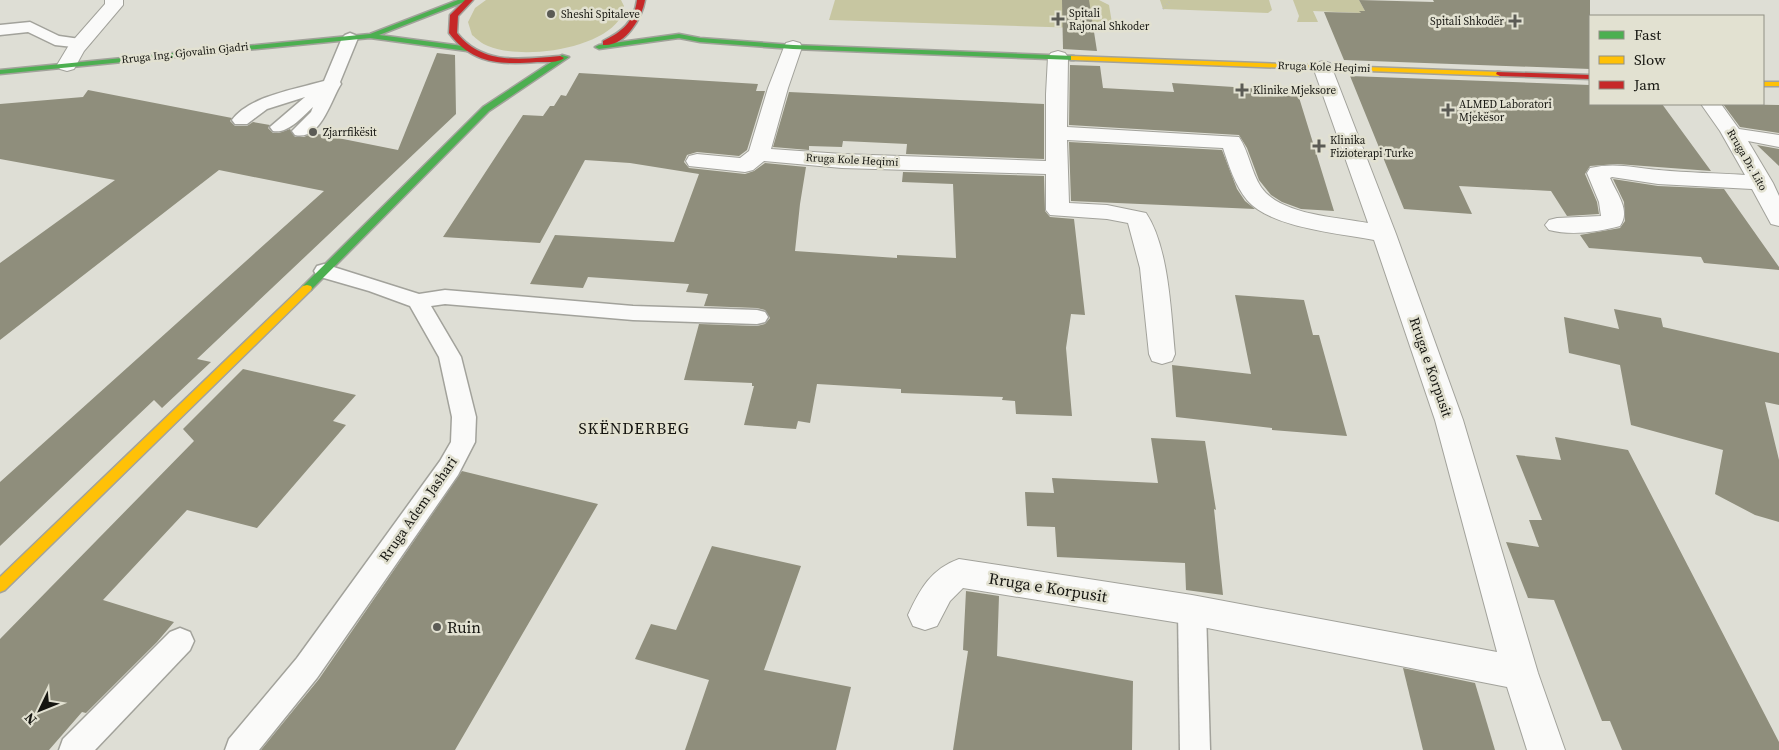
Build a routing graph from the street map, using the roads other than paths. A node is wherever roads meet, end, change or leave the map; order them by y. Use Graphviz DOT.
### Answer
graph roads {
  1 [pos="114,0"];
  2 [pos="467,0"];
  3 [pos="641,0"];
  4 [pos="662,27"];
  5 [pos="0,30"];
  6 [pos="370,36"];
  7 [pos="679,36"];
  8 [pos="350,38"];
  9 [pos="82,43"];
  10 [pos="793,47"];
  11 [pos="467,49"];
  12 [pos="1058,57"];
  13 [pos="67,65"];
  14 [pos="1323,68"];
  15 [pos="0,72"];
  16 [pos="1589,77"];
  17 [pos="333,84"];
  18 [pos="1764,84"];
  19 [pos="1779,84"];
  20 [pos="488,92"];
  21 [pos="1712,105"];
  22 [pos="486,109"];
  23 [pos="241,120"];
  24 [pos="262,124"];
  25 [pos="279,127"];
  26 [pos="301,131"];
  27 [pos="1057,133"];
  28 [pos="1734,134"];
  29 [pos="1779,141"];
  30 [pos="759,154"];
  31 [pos="697,161"];
  32 [pos="1058,168"];
  33 [pos="1762,184"];
  34 [pos="1779,219"];
  35 [pos="1557,225"];
  36 [pos="1384,234"];
  37 [pos="324,271"];
  38 [pos="418,301"];
  39 [pos="757,318"];
  40 [pos="1162,354"];
  41 [pos="0,586"];
  42 [pos="1192,610"];
  43 [pos="925,615"];
  44 [pos="180,641"];
  45 [pos="1520,673"];
  46 [pos="74,750"];
  47 [pos="240,750"];
  48 [pos="1195,750"];
  49 [pos="1546,750"];
  1 -- 9 [label="street"];
  2 -- 6 [label="main road"];
  2 -- 11 [label="main road"];
  3 -- 7 [label="main road"];
  4 -- 7 [label="main road"];
  5 -- 9 [label="lane"];
  6 -- 8 [label="main road, Rruga Ing. Gjovalin Gjadri"];
  6 -- 11 [label="main road"];
  7 -- 10 [label="main road, Rruga Kole Heqimi"];
  8 -- 13 [label="main road, Rruga Ing. Gjovalin Gjadri"];
  8 -- 17 [label="lane"];
  9 -- 13 [label="street"];
  10 -- 12 [label="main road, Rruga Kole Heqimi"];
  10 -- 30 [label="street"];
  11 -- 22 [label="main road"];
  12 -- 14 [label="main road, Rruga Kole Heqimi"];
  12 -- 27 [label="street"];
  13 -- 15 [label="main road, Rruga Ing. Gjovalin Gjadri"];
  14 -- 16 [label="main road, Rruga Kole Heqimi"];
  14 -- 36 [label="street, Rruga e Korpusit"];
  17 -- 23 [label="lane"];
  17 -- 24 [label="lane"];
  17 -- 25 [label="lane"];
  17 -- 26 [label="lane"];
  18 -- 19 [label="main road"];
  20 -- 22 [label="main road"];
  21 -- 28 [label="street, Rruga Dr. Lito"];
  22 -- 37 [label="main road"];
  27 -- 32 [label="street"];
  27 -- 36 [label="street"];
  28 -- 29 [label="street"];
  28 -- 33 [label="street, Rruga Dr. Lito"];
  30 -- 31 [label="street"];
  30 -- 32 [label="street, Rruga Kole Heqimi"];
  32 -- 40 [label="street"];
  33 -- 34 [label="street, Rruga Dr. Lito"];
  33 -- 35 [label="street"];
  36 -- 45 [label="street, Rruga e Korpusit"];
  37 -- 38 [label="lane"];
  37 -- 41 [label="main road"];
  38 -- 39 [label="lane"];
  38 -- 47 [label="lane, Rruga Adem Jashari"];
  42 -- 43 [label="street, Rruga e Korpusit"];
  42 -- 45 [label="street, Rruga e Korpusit"];
  42 -- 48 [label="lane"];
  44 -- 46 [label="lane"];
  45 -- 49 [label="street, Rruga e Korpusit"];
}
